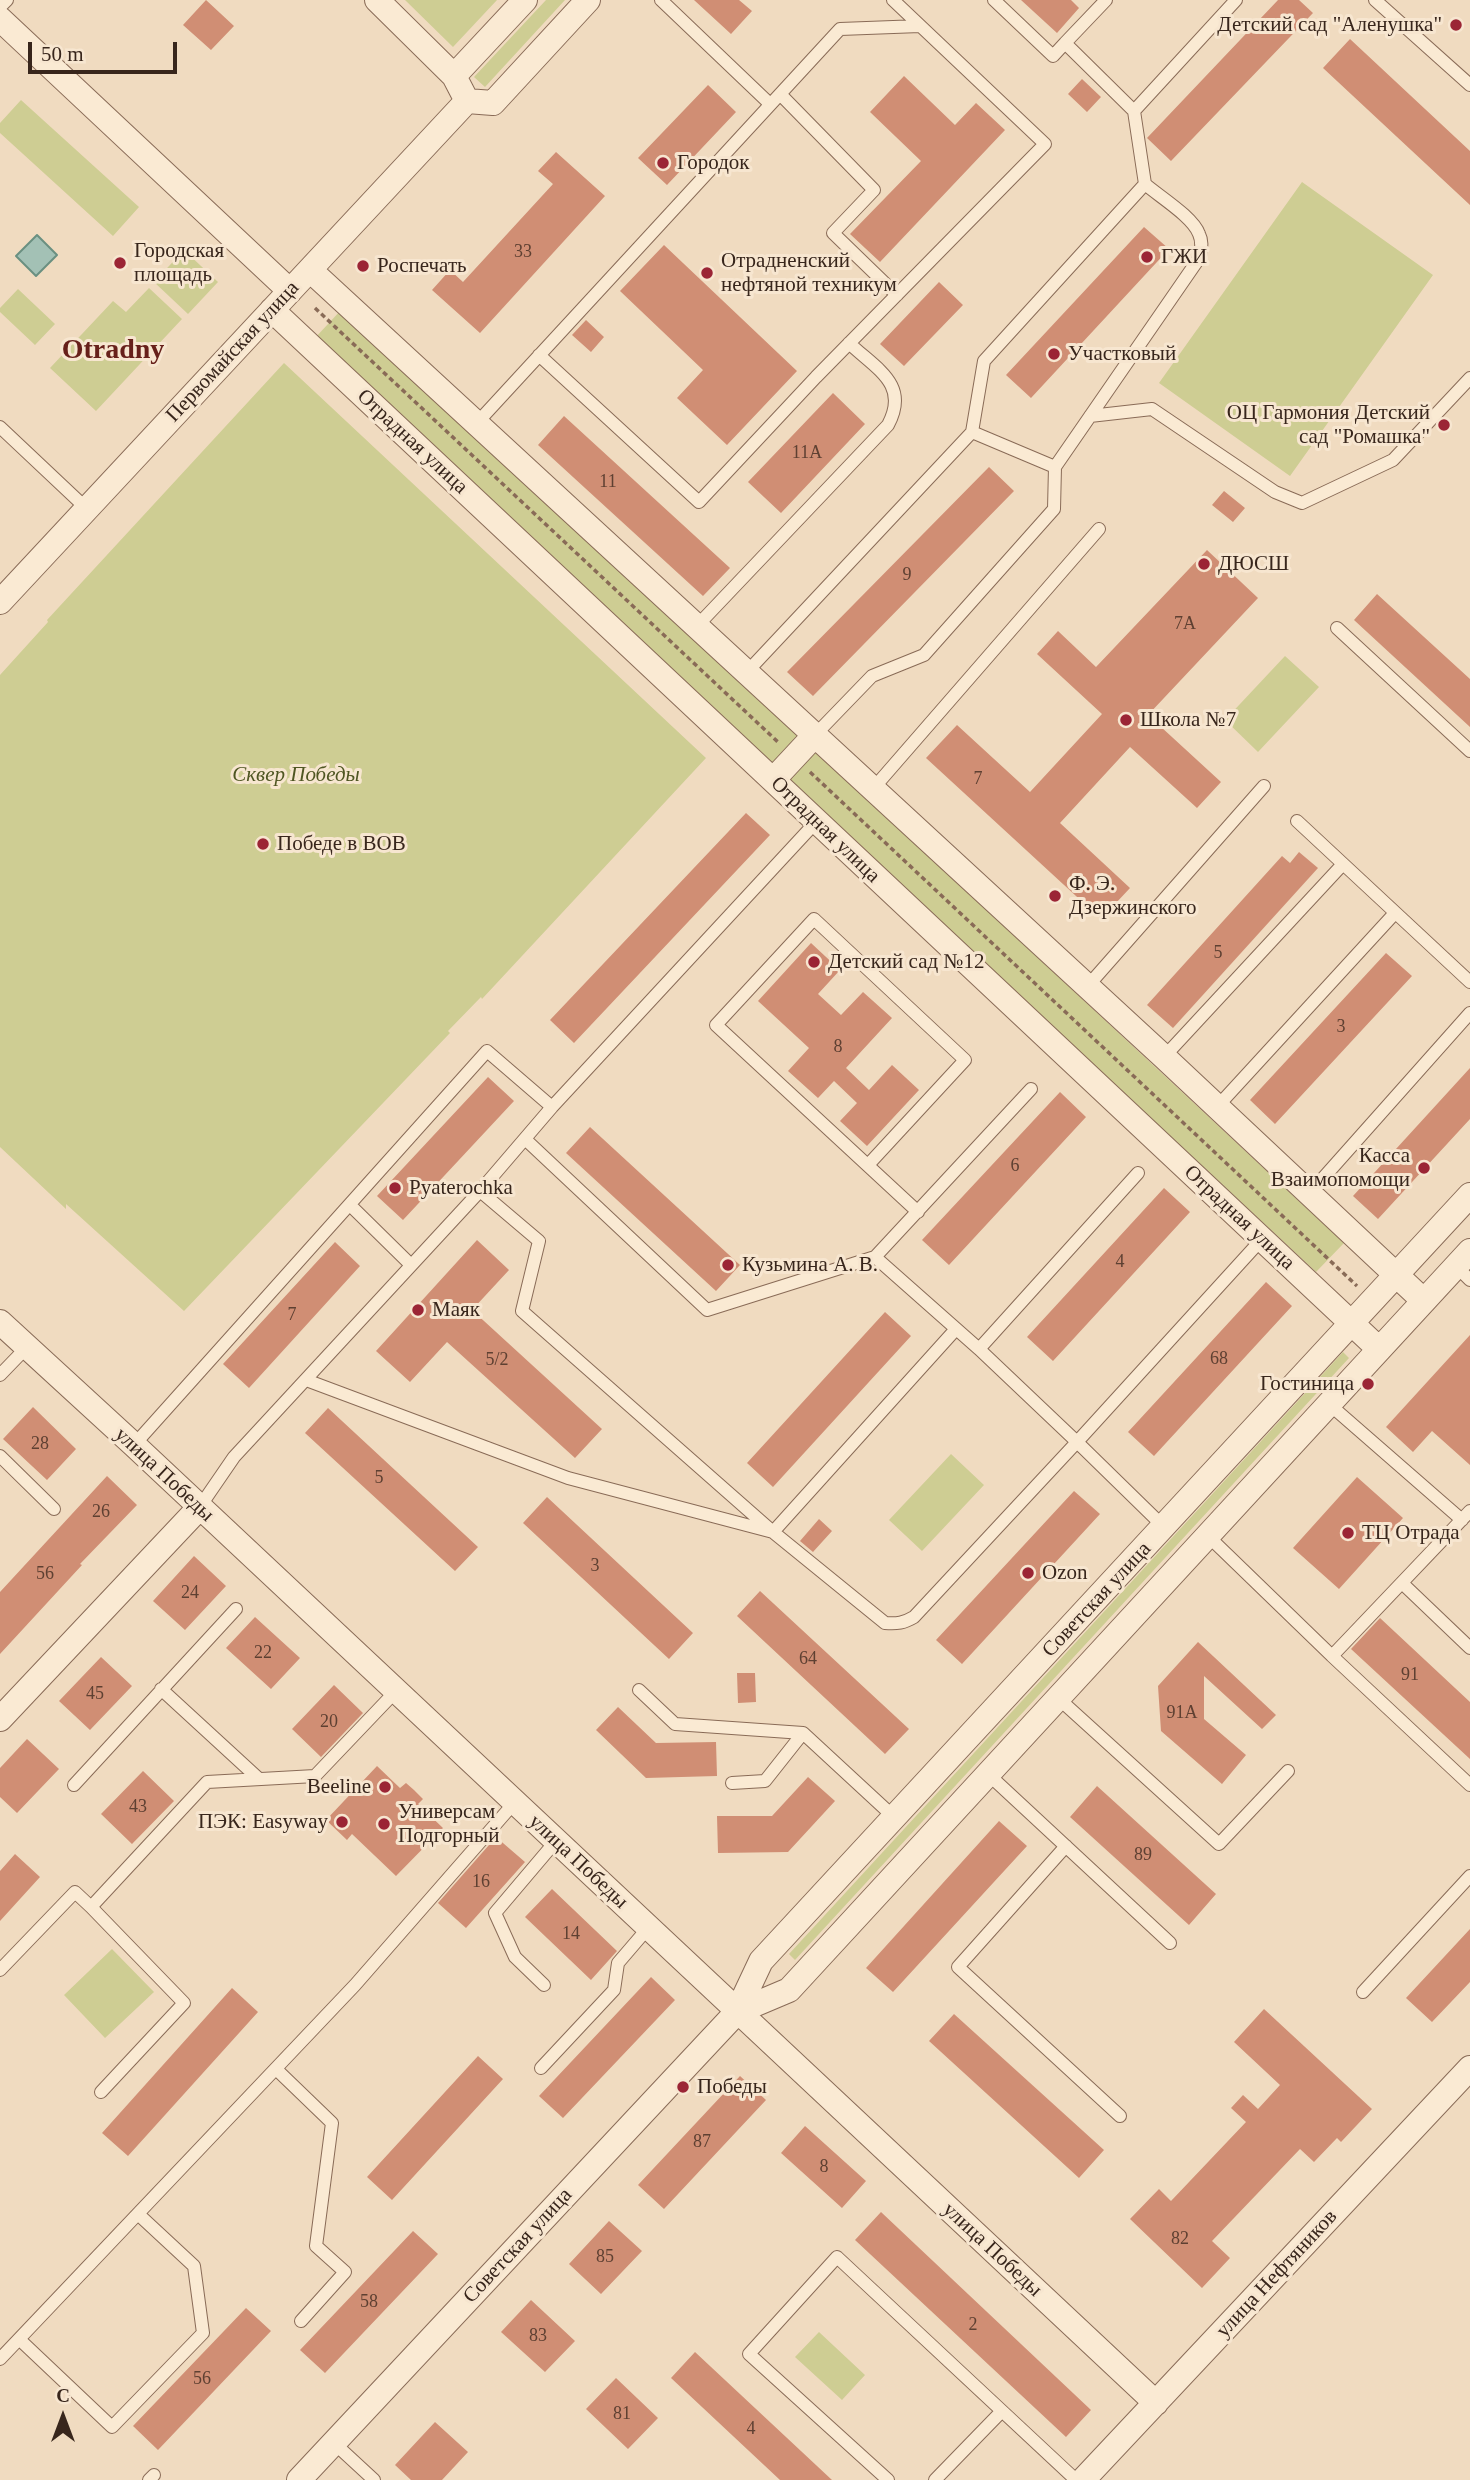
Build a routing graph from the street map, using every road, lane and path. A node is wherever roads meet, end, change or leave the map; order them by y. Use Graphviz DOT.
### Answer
graph roads {
  1 [pos="7,0"];
  2 [pos="376,0"];
  3 [pos="525,0"];
  4 [pos="587,0"];
  5 [pos="661,0"];
  6 [pos="893,0"];
  7 [pos="994,0"];
  8 [pos="1106,0"];
  9 [pos="1236,0"];
  10 [pos="1375,0"];
  11 [pos="0,7"];
  12 [pos="0,19"];
  13 [pos="920,26"];
  14 [pos="1065,43"];
  15 [pos="454,76"];
  16 [pos="1470,85"];
  17 [pos="780,94"];
  18 [pos="467,101"];
  19 [pos="770,104"];
  20 [pos="1134,111"];
  21 [pos="1145,184"];
  22 [pos="310,270"];
  23 [pos="290,292"];
  24 [pos="897,295"];
  25 [pos="315,308"];
  26 [pos="272,310"];
  27 [pos="849,343"];
  28 [pos="539,355"];
  29 [pos="1470,378"];
  30 [pos="1090,416"];
  31 [pos="476,424"];
  32 [pos="0,427"];
  33 [pos="972,432"];
  34 [pos="1055,467"];
  35 [pos="87,509"];
  36 [pos="1099,529"];
  37 [pos="0,602"];
  38 [pos="696,627"];
  39 [pos="1337,628"];
  40 [pos="746,673"];
  41 [pos="814,736"];
  42 [pos="1470,751"];
  43 [pos="794,758"];
  44 [pos="773,780"];
  45 [pos="1264,786"];
  46 [pos="872,790"];
  47 [pos="1297,821"];
  48 [pos="816,822"];
  49 [pos="1343,864"];
  50 [pos="1395,912"];
  51 [pos="1470,982"];
  52 [pos="1086,988"];
  53 [pos="1470,1013"];
  54 [pos="1164,1057"];
  55 [pos="1031,1089"];
  56 [pos="552,1107"];
  57 [pos="1216,1108"];
  58 [pos="525,1139"];
  59 [pos="868,1165"];
  60 [pos="1139,1173"];
  61 [pos="480,1191"];
  62 [pos="1309,1194"];
  63 [pos="1470,1195"];
  64 [pos="351,1206"];
  65 [pos="918,1212"];
  66 [pos="1262,1239"];
  67 [pos="876,1257"];
  68 [pos="410,1264"];
  69 [pos="1465,1266"];
  70 [pos="1396,1275"];
  71 [pos="1357,1286"];
  72 [pos="1424,1301"];
  73 [pos="0,1322"];
  74 [pos="1351,1323"];
  75 [pos="956,1329"];
  76 [pos="27,1347"];
  77 [pos="979,1349"];
  78 [pos="1380,1349"];
  79 [pos="0,1375"];
  80 [pos="306,1380"];
  81 [pos="1329,1404"];
  82 [pos="1077,1442"];
  83 [pos="134,1445"];
  84 [pos="0,1457"];
  85 [pos="199,1508"];
  86 [pos="54,1509"];
  87 [pos="1466,1515"];
  88 [pos="1164,1527"];
  89 [pos="774,1532"];
  90 [pos="1208,1536"];
  91 [pos="1402,1583"];
  92 [pos="236,1609"];
  93 [pos="1470,1648"];
  94 [pos="1332,1656"];
  95 [pos="161,1689"];
  96 [pos="639,1690"];
  97 [pos="396,1691"];
  98 [pos="1058,1698"];
  99 [pos="0,1719"];
  100 [pos="803,1733"];
  101 [pos="1288,1771"];
  102 [pos="988,1774"];
  103 [pos="259,1779"];
  104 [pos="732,1783"];
  105 [pos="74,1784"];
  106 [pos="1470,1785"];
  107 [pos="515,1802"];
  108 [pos="895,1818"];
  109 [pos="556,1841"];
  110 [pos="1066,1846"];
  111 [pos="1470,1876"];
  112 [pos="91,1907"];
  113 [pos="648,1928"];
  114 [pos="1170,1942"];
  115 [pos="0,1970"];
  116 [pos="544,1985"];
  117 [pos="1363,1992"];
  118 [pos="737,2012"];
  119 [pos="541,2068"];
  120 [pos="1470,2068"];
  121 [pos="276,2069"];
  122 [pos="101,2092"];
  123 [pos="1120,2116"];
  124 [pos="138,2214"];
  125 [pos="301,2320"];
  126 [pos="19,2339"];
  127 [pos="0,2359"];
  128 [pos="1156,2403"];
  129 [pos="1002,2411"];
  130 [pos="334,2443"];
  131 [pos="299,2480"];
  132 [pos="374,2480"];
  133 [pos="888,2480"];
  134 [pos="935,2480"];
  135 [pos="1076,2480"];
  136 [pos="1083,2480"];
  1 -- 11 [label="lane"];
  2 -- 15 [label="street"];
  3 -- 15 [label="street"];
  4 -- 18 [label="street"];
  5 -- 19 [label="lane"];
  6 -- 13 [label="lane"];
  7 -- 14 [label="lane"];
  8 -- 14 [label="lane"];
  9 -- 20 [label="lane"];
  10 -- 16 [label="lane"];
  12 -- 23 [label="street"];
  13 -- 17 [label="lane"];
  13 -- 24 [label="lane"];
  14 -- 20 [label="lane"];
  15 -- 18 [label="street"];
  17 -- 19 [label="lane"];
  17 -- 24 [label="lane"];
  18 -- 22 [label="street, Первомайская улица"];
  19 -- 28 [label="lane"];
  20 -- 21 [label="lane"];
  21 -- 30 [label="lane"];
  21 -- 33 [label="lane"];
  22 -- 23 [label="street, Первомайская улица"];
  22 -- 31 [label="street"];
  23 -- 26 [label="street, Первомайская улица"];
  24 -- 27 [label="lane"];
  25 -- 43 [label="path"];
  26 -- 35 [label="street, Первомайская улица"];
  26 -- 44 [label="street, Отрадная улица"];
  27 -- 28 [label="lane"];
  27 -- 38 [label="lane"];
  28 -- 31 [label="lane"];
  29 -- 30 [label="lane"];
  30 -- 34 [label="lane"];
  31 -- 38 [label="street"];
  32 -- 35 [label="lane"];
  33 -- 34 [label="lane"];
  33 -- 40 [label="lane"];
  34 -- 41 [label="lane"];
  35 -- 37 [label="street, Первомайская улица"];
  36 -- 46 [label="lane"];
  38 -- 40 [label="street"];
  39 -- 42 [label="lane"];
  40 -- 41 [label="street"];
  41 -- 43 [label="street"];
  41 -- 46 [label="street"];
  43 -- 44 [label="street"];
  43 -- 71 [label="path"];
  44 -- 48 [label="street, Отрадная улица"];
  45 -- 52 [label="lane"];
  46 -- 52 [label="street"];
  47 -- 49 [label="lane"];
  48 -- 56 [label="lane"];
  48 -- 66 [label="street, Отрадная улица"];
  49 -- 50 [label="lane"];
  49 -- 54 [label="lane"];
  50 -- 51 [label="lane"];
  50 -- 57 [label="lane"];
  52 -- 54 [label="street"];
  53 -- 62 [label="lane"];
  54 -- 57 [label="street"];
  55 -- 65 [label="lane"];
  56 -- 58 [label="lane"];
  56 -- 64 [label="lane"];
  57 -- 62 [label="street"];
  58 -- 61 [label="lane"];
  58 -- 67 [label="lane"];
  59 -- 59 [label="lane"];
  59 -- 65 [label="lane"];
  60 -- 77 [label="lane"];
  61 -- 68 [label="lane"];
  61 -- 89 [label="lane"];
  62 -- 70 [label="street"];
  63 -- 70 [label="street, Советская улица"];
  64 -- 68 [label="lane"];
  64 -- 83 [label="lane"];
  65 -- 67 [label="lane"];
  66 -- 74 [label="street, Отрадная улица"];
  66 -- 82 [label="lane"];
  67 -- 75 [label="lane"];
  68 -- 80 [label="lane"];
  69 -- 72 [label="street, Советская улица"];
  70 -- 72 [label="street"];
  70 -- 74 [label="street, Советская улица"];
  72 -- 78 [label="street, Советская улица"];
  73 -- 76 [label="street, улица Победы"];
  74 -- 78 [label="street, Отрадная улица"];
  74 -- 88 [label="street, Советская улица"];
  75 -- 77 [label="lane"];
  75 -- 89 [label="lane"];
  76 -- 79 [label="lane"];
  76 -- 83 [label="street, улица Победы"];
  77 -- 82 [label="lane"];
  78 -- 81 [label="street, Советская улица"];
  80 -- 85 [label="lane"];
  80 -- 89 [label="lane"];
  81 -- 87 [label="lane"];
  81 -- 90 [label="street, Советская улица"];
  82 -- 88 [label="lane"];
  82 -- 89 [label="lane"];
  83 -- 85 [label="street, улица Победы"];
  84 -- 86 [label="lane"];
  85 -- 97 [label="street, улица Победы"];
  85 -- 99 [label="street"];
  87 -- 91 [label="lane"];
  88 -- 108 [label="street, Советская улица"];
  90 -- 94 [label="lane"];
  90 -- 98 [label="street, Советская улица"];
  91 -- 93 [label="lane"];
  91 -- 94 [label="lane"];
  92 -- 95 [label="lane"];
  94 -- 106 [label="lane"];
  95 -- 103 [label="lane"];
  95 -- 105 [label="lane"];
  96 -- 100 [label="lane"];
  97 -- 103 [label="lane"];
  97 -- 107 [label="street, улица Победы"];
  98 -- 101 [label="lane"];
  98 -- 102 [label="street, Советская улица"];
  100 -- 104 [label="lane"];
  100 -- 108 [label="lane"];
  102 -- 110 [label="lane"];
  102 -- 118 [label="street, Советская улица"];
  103 -- 112 [label="lane"];
  107 -- 109 [label="street, улица Победы"];
  107 -- 121 [label="lane"];
  108 -- 118 [label="street, Советская улица"];
  109 -- 113 [label="street, улица Победы"];
  109 -- 116 [label="lane"];
  110 -- 114 [label="lane"];
  110 -- 123 [label="lane"];
  111 -- 117 [label="lane"];
  112 -- 115 [label="lane"];
  112 -- 122 [label="lane"];
  113 -- 118 [label="street, улица Победы"];
  113 -- 119 [label="lane"];
  118 -- 128 [label="street, улица Победы"];
  118 -- 130 [label="street, Советская улица"];
  120 -- 128 [label="street, улица Нефтяников"];
  121 -- 124 [label="lane"];
  121 -- 125 [label="lane"];
  124 -- 126 [label="lane"];
  124 -- 126 [label="lane"];
  126 -- 127 [label="lane"];
  128 -- 136 [label="street, улица Нефтяников"];
  129 -- 133 [label="lane"];
  129 -- 134 [label="lane"];
  129 -- 135 [label="lane"];
  130 -- 131 [label="street, Советская улица"];
  130 -- 132 [label="lane"];
}
